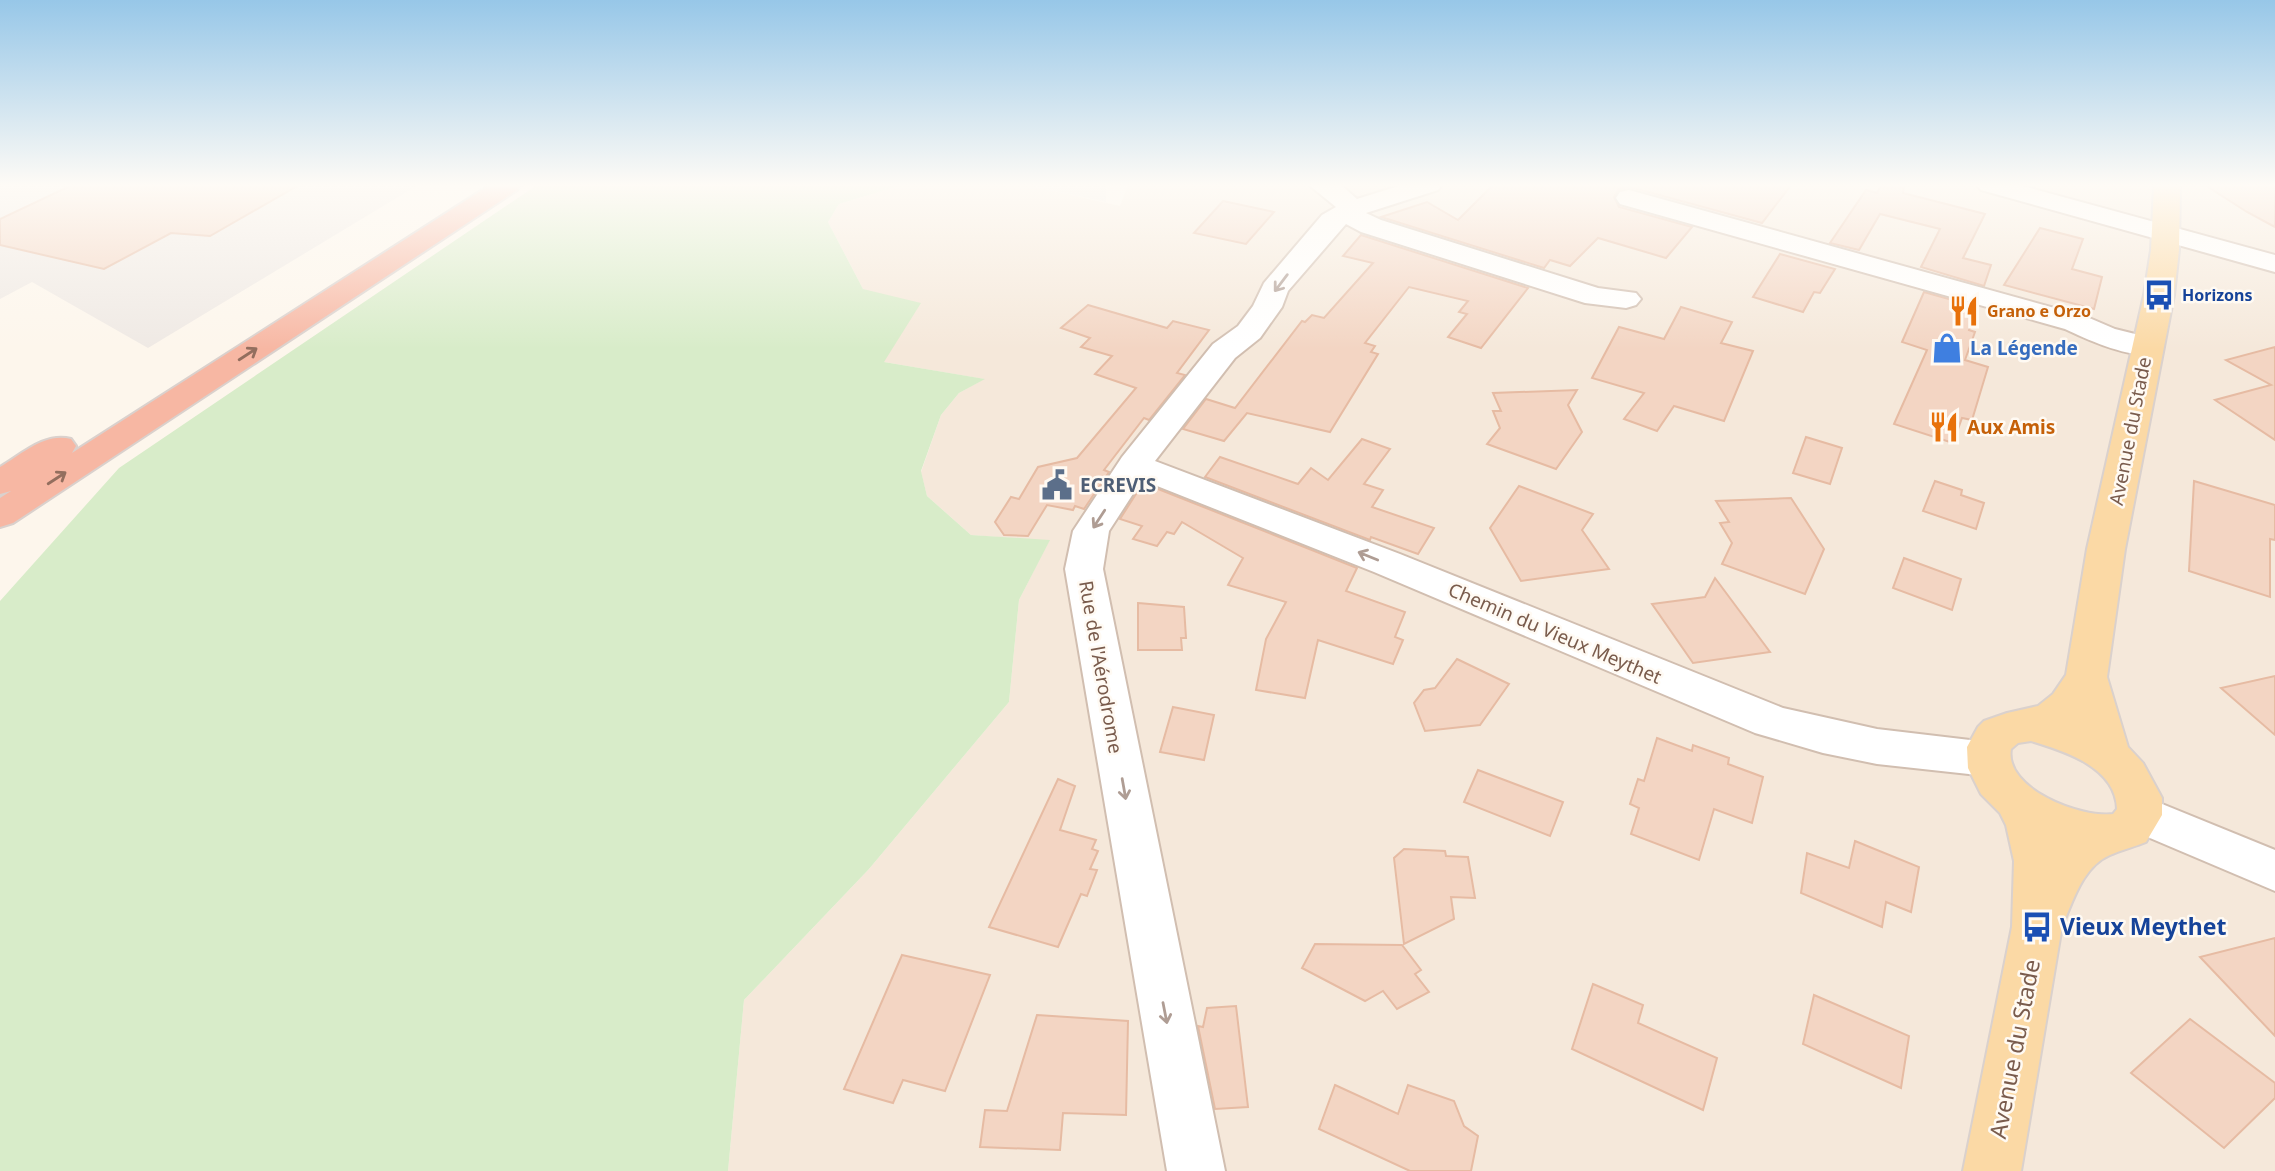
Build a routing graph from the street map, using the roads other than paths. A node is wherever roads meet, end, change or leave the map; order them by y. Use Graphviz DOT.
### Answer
graph roads {
  1 [pos="385,240"];
  2 [pos="424,240"];
  3 [pos="1316,240"];
  4 [pos="1414,240"];
  5 [pos="1778,240"];
  6 [pos="2164,240"];
  7 [pos="2186,240"];
  8 [pos="2275,264"];
  9 [pos="1626,299"];
  10 [pos="2148,347"];
  11 [pos="1134,465"];
  12 [pos="0,483"];
  13 [pos="0,515"];
  14 [pos="2087,677"];
  15 [pos="2037,726"];
  16 [pos="2110,757"];
  17 [pos="1987,759"];
  18 [pos="2018,804"];
  19 [pos="2121,824"];
  20 [pos="2275,871"];
  21 [pos="2038,927"];
  22 [pos="1196,1171"];
  23 [pos="1992,1171"];
  1 -- 12 [label="highway"];
  13 -- 2 [label="highway, one-way"];
  3 -- 11 [label="street, Rue de l'Aérodrome, one-way"];
  4 -- 9 [label="street"];
  5 -- 10 [label="street"];
  6 -- 10 [label="main road, Avenue du Stade"];
  7 -- 8 [label="street"];
  10 -- 14 [label="main road, Avenue du Stade"];
  17 -- 11 [label="street, Chemin du Vieux Meythet, one-way"];
  11 -- 22 [label="street, Rue de l'Aérodrome, one-way"];
  14 -- 15 [label="main road, Avenue du Stade"];
  14 -- 16 [label="main road, Avenue du Stade"];
  15 -- 16 [label="main road"];
  15 -- 17 [label="main road"];
  16 -- 19 [label="main road"];
  17 -- 18 [label="main road"];
  18 -- 19 [label="main road"];
  18 -- 21 [label="main road, Avenue du Stade"];
  19 -- 20 [label="street"];
  19 -- 21 [label="main road, Avenue du Stade"];
  21 -- 23 [label="main road, Avenue du Stade"];
}
